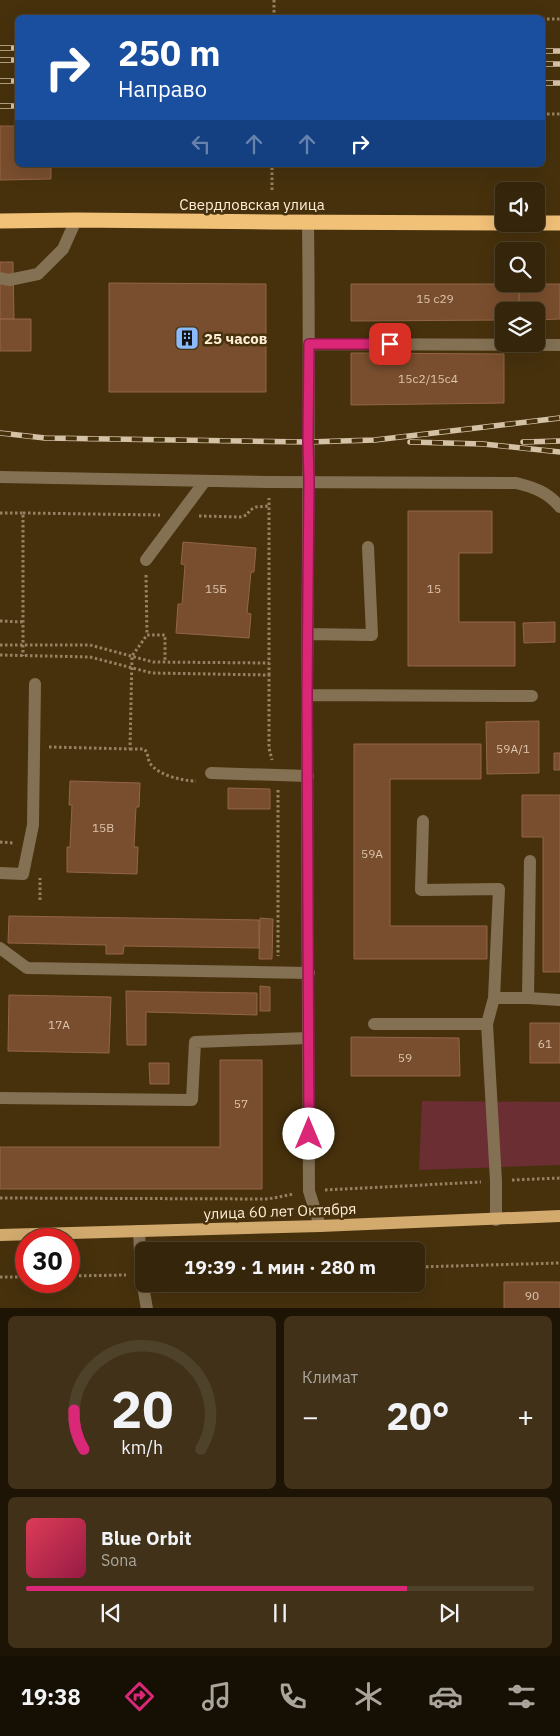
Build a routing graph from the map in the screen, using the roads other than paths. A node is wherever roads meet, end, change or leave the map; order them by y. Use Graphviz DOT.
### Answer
graph roads {
  1 [pos="76,220"];
  2 [pos="0,221"];
  3 [pos="308,222"];
  4 [pos="495,223"];
  5 [pos="545,223"];
  6 [pos="560,223"];
  7 [pos="0,278"];
  8 [pos="309,344"];
  9 [pos="560,345"];
  10 [pos="0,477"];
  11 [pos="206,481"];
  12 [pos="309,481"];
  13 [pos="560,507"];
  14 [pos="368,547"];
  15 [pos="146,560"];
  16 [pos="308,634"];
  17 [pos="36,684"];
  18 [pos="307,695"];
  19 [pos="532,696"];
  20 [pos="211,773"];
  21 [pos="308,776"];
  22 [pos="423,821"];
  23 [pos="530,861"];
  24 [pos="0,873"];
  25 [pos="0,948"];
  26 [pos="309,973"];
  27 [pos="494,998"];
  28 [pos="528,998"];
  29 [pos="560,1000"];
  30 [pos="374,1024"];
  31 [pos="487,1024"];
  32 [pos="308,1038"];
  33 [pos="0,1098"];
  34 [pos="560,1216"];
  35 [pos="496,1220"];
  36 [pos="320,1226"];
  37 [pos="139,1232"];
  38 [pos="0,1235"];
  39 [pos="147,1308"];
  1 -- 2 [label="highway, Свердловская улица"];
  1 -- 3 [label="highway, Свердловская улица"];
  1 -- 7 [label="street"];
  3 -- 4 [label="highway, Свердловская улица"];
  3 -- 8 [label="street"];
  5 -- 6 [label="highway"];
  8 -- 9 [label="street"];
  8 -- 12 [label="street"];
  10 -- 11 [label="street"];
  11 -- 12 [label="street"];
  11 -- 15 [label="street"];
  12 -- 13 [label="street"];
  12 -- 16 [label="street"];
  14 -- 16 [label="street"];
  16 -- 18 [label="street"];
  17 -- 24 [label="street"];
  18 -- 19 [label="street"];
  18 -- 21 [label="street"];
  20 -- 21 [label="street"];
  21 -- 26 [label="street"];
  22 -- 27 [label="street"];
  23 -- 28 [label="street"];
  25 -- 26 [label="street"];
  26 -- 32 [label="street"];
  27 -- 28 [label="street"];
  27 -- 31 [label="street"];
  28 -- 29 [label="street"];
  30 -- 31 [label="street"];
  31 -- 35 [label="street"];
  32 -- 33 [label="street"];
  32 -- 36 [label="street"];
  34 -- 35 [label="main road, улица 60 лет Октября"];
  35 -- 36 [label="main road, улица 60 лет Октября"];
  36 -- 37 [label="main road, улица 60 лет Октября"];
  37 -- 38 [label="main road, улица 60 лет Октября"];
  37 -- 39 [label="street"];
}
